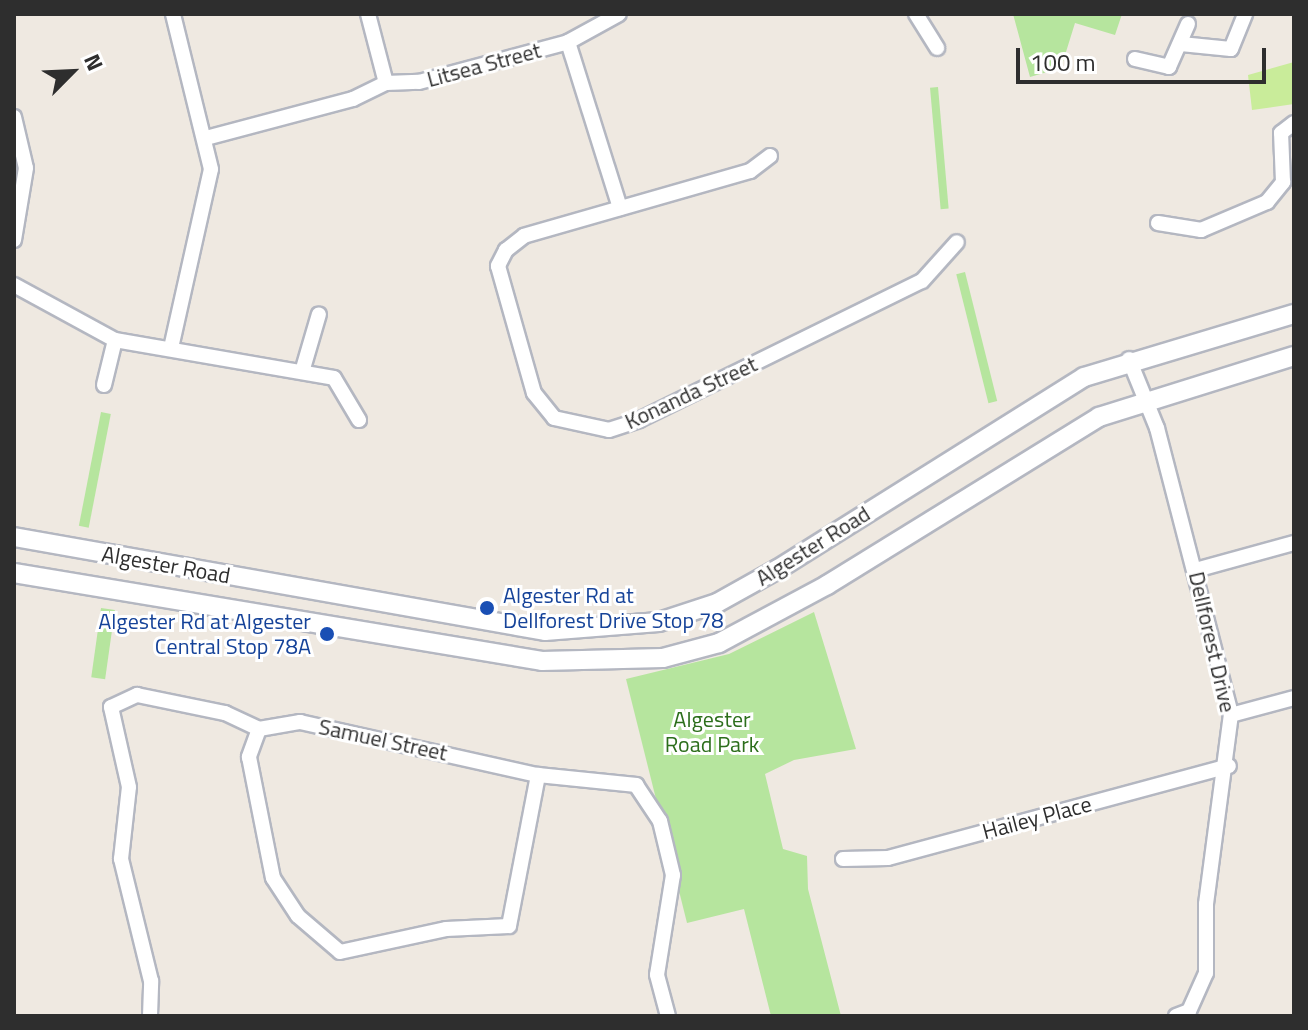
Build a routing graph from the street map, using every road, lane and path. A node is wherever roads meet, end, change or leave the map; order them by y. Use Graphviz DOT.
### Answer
graph roads {
  1 [pos="173,14"];
  2 [pos="368,14"];
  3 [pos="619,14"];
  4 [pos="916,14"];
  5 [pos="1245,14"];
  6 [pos="1188,24"];
  7 [pos="568,42"];
  8 [pos="1181,44"];
  9 [pos="937,48"];
  10 [pos="1135,59"];
  11 [pos="386,83"];
  12 [pos="14,117"];
  13 [pos="1294,123"];
  14 [pos="206,138"];
  15 [pos="770,156"];
  16 [pos="620,208"];
  17 [pos="1158,223"];
  18 [pos="14,240"];
  19 [pos="957,242"];
  20 [pos="14,285"];
  21 [pos="319,314"];
  22 [pos="1294,314"];
  23 [pos="115,340"];
  24 [pos="171,348"];
  25 [pos="1294,356"];
  26 [pos="1129,359"];
  27 [pos="302,372"];
  28 [pos="104,385"];
  29 [pos="1148,398"];
  30 [pos="359,420"];
  31 [pos="14,537"];
  32 [pos="1294,543"];
  33 [pos="1196,570"];
  34 [pos="14,573"];
  35 [pos="1294,698"];
  36 [pos="1231,715"];
  37 [pos="259,729"];
  38 [pos="1229,766"];
  39 [pos="538,775"];
  40 [pos="843,859"];
  41 [pos="1183,1015"];
  42 [pos="150,1016"];
  43 [pos="668,1016"];
  1 -- 14 [label="street"];
  2 -- 11 [label="street"];
  3 -- 7 [label="street, Litsea Street"];
  4 -- 9 [label="street"];
  5 -- 8 [label="street"];
  6 -- 8 [label="street"];
  7 -- 11 [label="street, Litsea Street"];
  7 -- 16 [label="street"];
  8 -- 10 [label="street"];
  11 -- 14 [label="street, Litsea Street"];
  12 -- 18 [label="street"];
  13 -- 17 [label="street"];
  14 -- 24 [label="street"];
  15 -- 16 [label="street"];
  16 -- 19 [label="street, Konanda Street"];
  20 -- 23 [label="street"];
  21 -- 27 [label="street"];
  22 -- 26 [label="main road, Algester Road"];
  23 -- 24 [label="street"];
  23 -- 28 [label="street"];
  24 -- 27 [label="street"];
  25 -- 29 [label="main road, Algester Road"];
  26 -- 29 [label="street, Dellforest Drive"];
  26 -- 31 [label="main road, Algester Road"];
  27 -- 30 [label="street"];
  29 -- 33 [label="street, Dellforest Drive"];
  29 -- 34 [label="main road, Algester Road"];
  32 -- 33 [label="street"];
  33 -- 36 [label="street, Dellforest Drive"];
  35 -- 36 [label="street"];
  36 -- 38 [label="street, Dellforest Drive"];
  37 -- 39 [label="street, Samuel Street"];
  37 -- 39 [label="street"];
  37 -- 42 [label="street, Samuel Street"];
  38 -- 40 [label="street, Hailey Place"];
  38 -- 41 [label="street, Dellforest Drive"];
  39 -- 43 [label="street, Samuel Street"];
}
